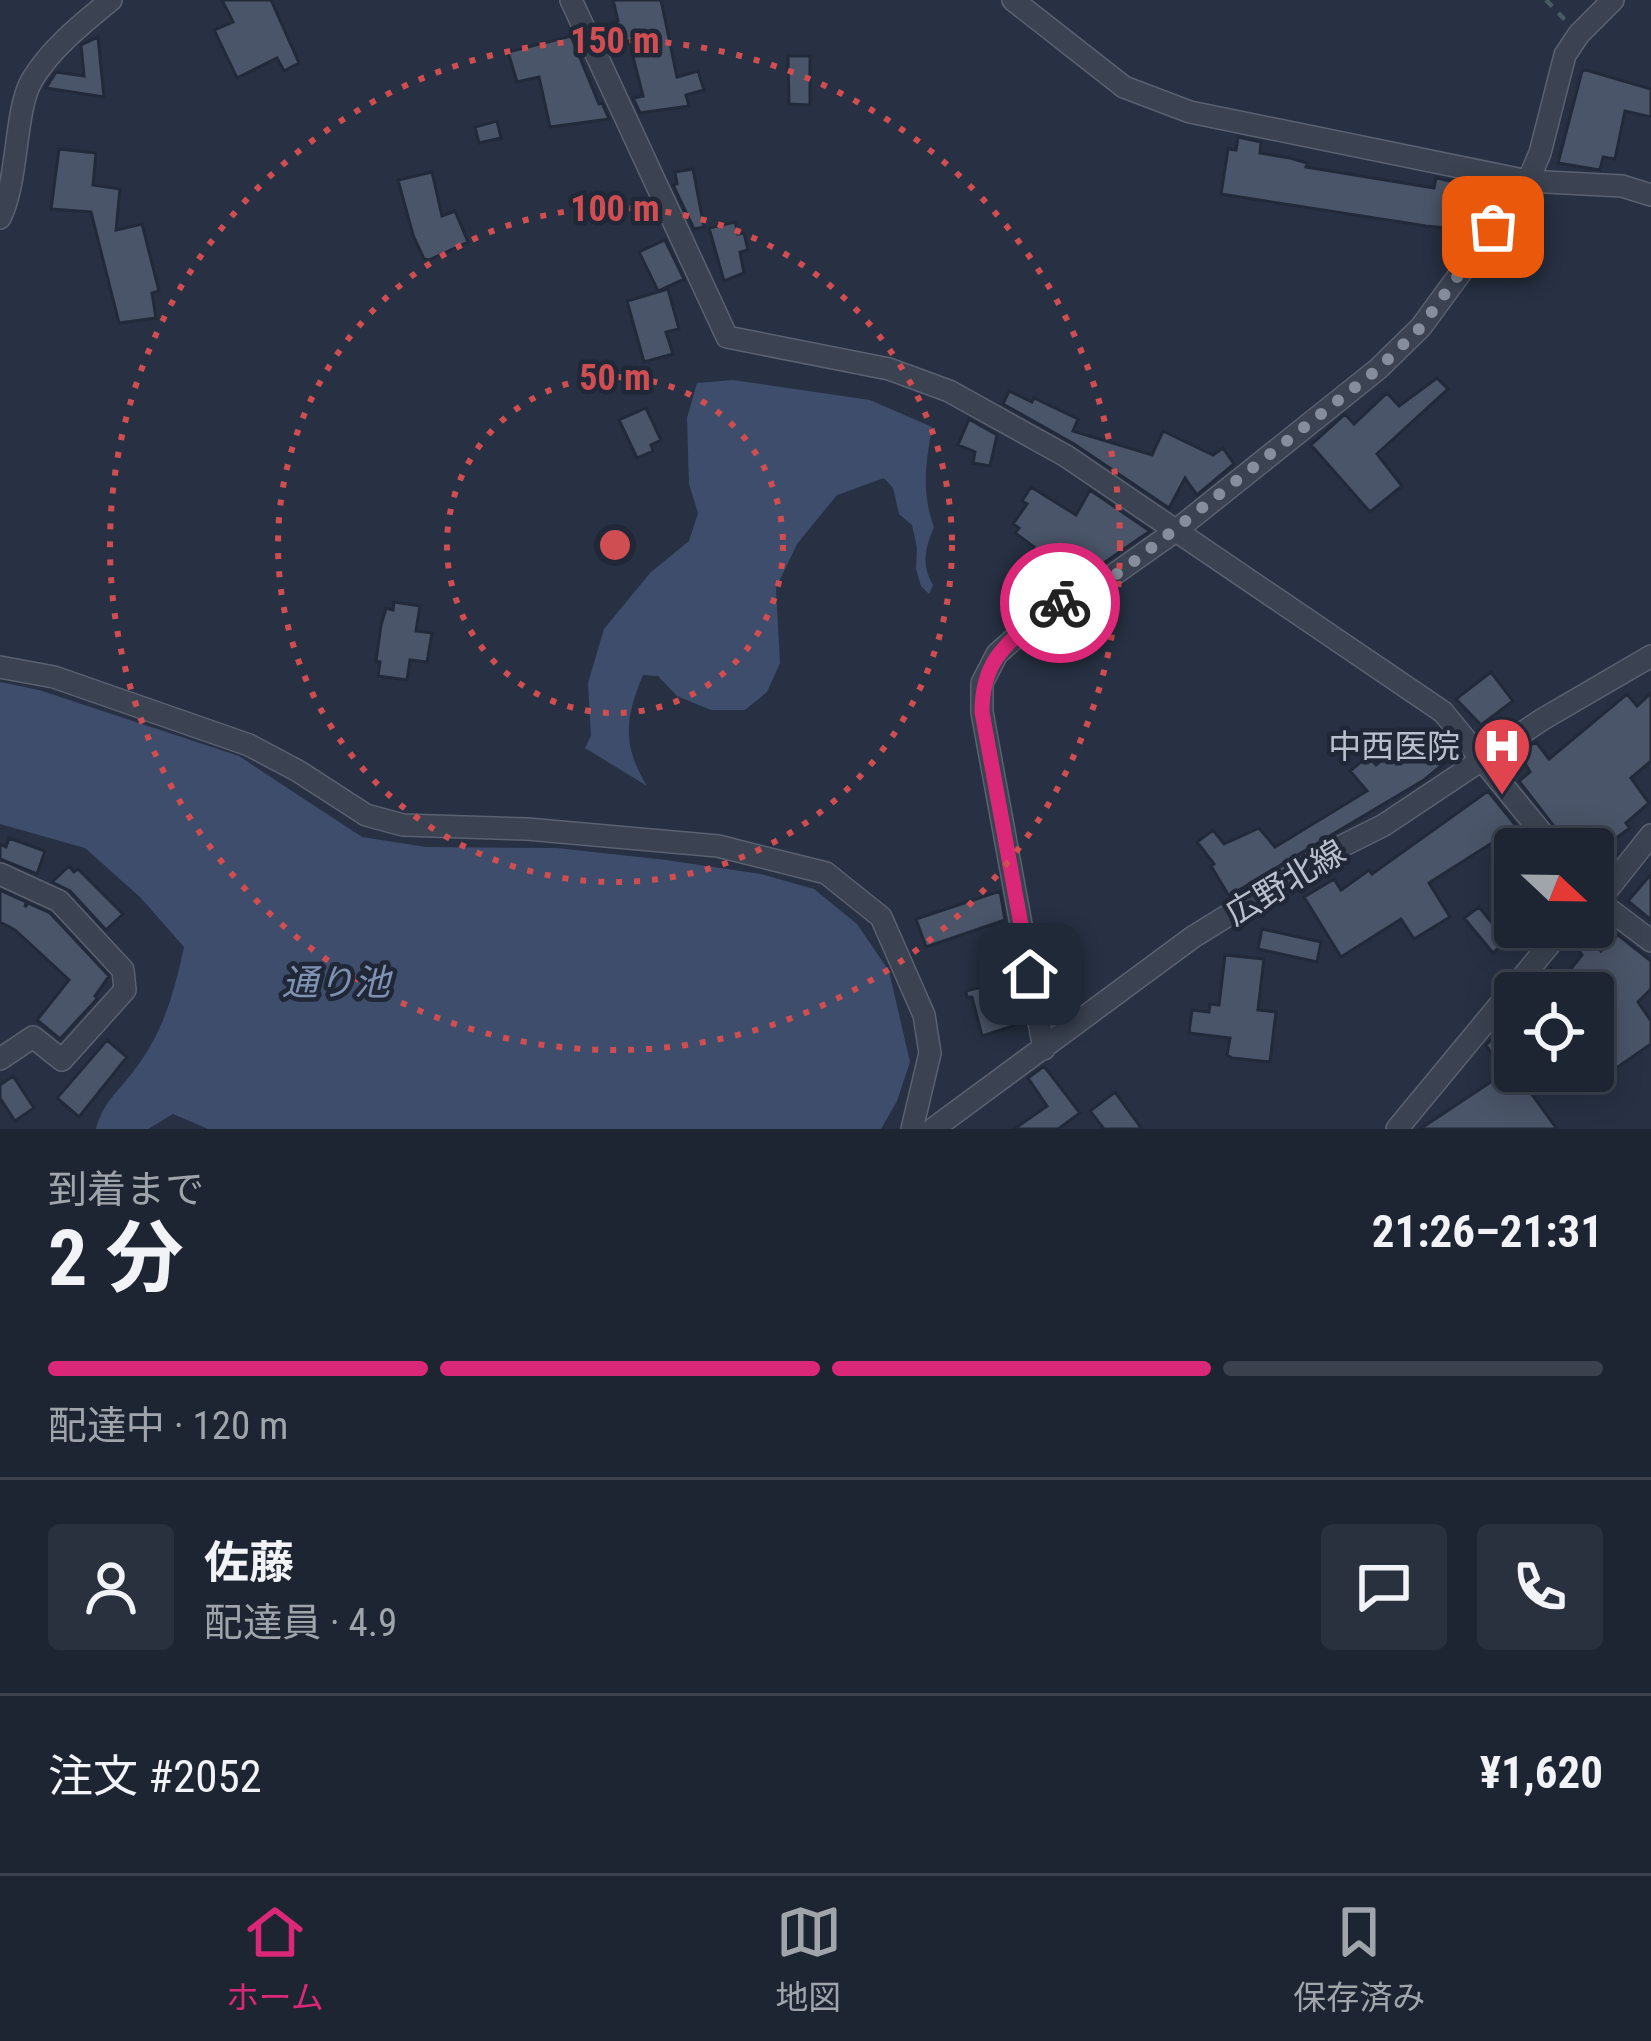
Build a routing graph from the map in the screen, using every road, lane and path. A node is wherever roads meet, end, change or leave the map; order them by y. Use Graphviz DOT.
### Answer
graph roads {
  1 [pos="111,0"];
  2 [pos="571,0"];
  3 [pos="1013,0"];
  4 [pos="1546,0"];
  5 [pos="1613,0"];
  6 [pos="1579,34"];
  7 [pos="1528,181"];
  8 [pos="1651,195"];
  9 [pos="0,218"];
  10 [pos="1174,532"];
  11 [pos="1651,656"];
  12 [pos="0,667"];
  13 [pos="1484,760"];
  14 [pos="1538,828"];
  15 [pos="1651,835"];
  16 [pos="0,874"];
  17 [pos="1614,880"];
  18 [pos="1614,916"];
  19 [pos="1651,940"];
  20 [pos="1547,948"];
  21 [pos="1044,1049"];
  22 [pos="0,1059"];
  23 [pos="912,1129"];
  24 [pos="933,1129"];
  25 [pos="1397,1129"];
  1 -- 9 [label="street"];
  2 -- 10 [label="street"];
  3 -- 7 [label="street"];
  4 -- 6 [label="path"];
  5 -- 6 [label="street"];
  6 -- 7 [label="street"];
  7 -- 8 [label="street"];
  7 -- 10 [label="street"];
  10 -- 13 [label="street"];
  10 -- 21 [label="street"];
  11 -- 13 [label="street, 広野北線"];
  12 -- 23 [label="street"];
  13 -- 14 [label="street"];
  13 -- 21 [label="street, 広野北線"];
  15 -- 17 [label="street"];
  16 -- 22 [label="street"];
  18 -- 19 [label="street"];
  20 -- 25 [label="street"];
  21 -- 24 [label="street, 広野北線"];
}
